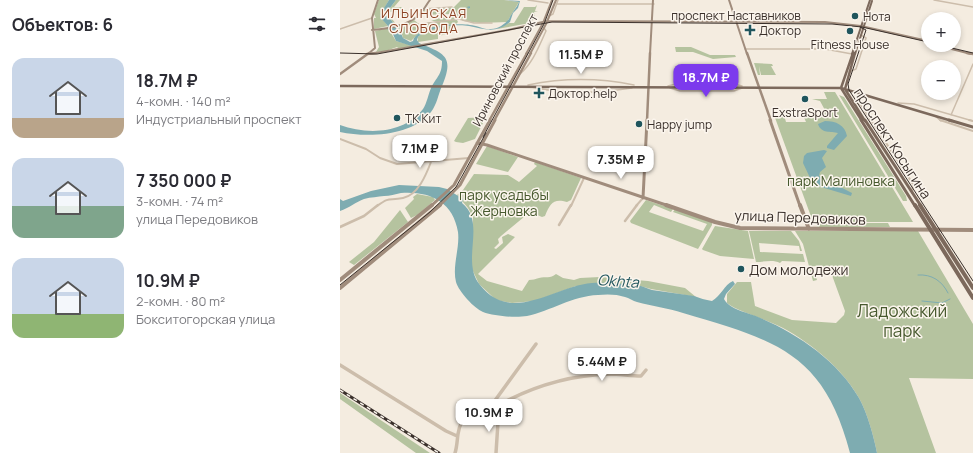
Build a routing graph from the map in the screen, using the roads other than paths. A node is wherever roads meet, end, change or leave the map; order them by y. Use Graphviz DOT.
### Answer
graph roads {
  1 [pos="378,0"];
  2 [pos="430,0"];
  3 [pos="528,0"];
  4 [pos="557,0"];
  5 [pos="595,0"];
  6 [pos="654,0"];
  7 [pos="730,0"];
  8 [pos="871,0"];
  9 [pos="934,0"];
  10 [pos="550,3"];
  11 [pos="557,4"];
  12 [pos="594,4"];
  13 [pos="653,4"];
  14 [pos="452,7"];
  15 [pos="973,7"];
  16 [pos="424,9"];
  17 [pos="549,16"];
  18 [pos="372,18"];
  19 [pos="545,22"];
  20 [pos="653,22"];
  21 [pos="492,23"];
  22 [pos="737,23"];
  23 [pos="397,25"];
  24 [pos="862,27"];
  25 [pos="340,29"];
  26 [pos="373,30"];
  27 [pos="861,35"];
  28 [pos="921,40"];
  29 [pos="746,49"];
  30 [pos="961,49"];
  31 [pos="961,50"];
  32 [pos="973,52"];
  33 [pos="368,54"];
  34 [pos="852,54"];
  35 [pos="973,64"];
  36 [pos="849,72"];
  37 [pos="340,73"];
  38 [pos="340,85"];
  39 [pos="509,86"];
  40 [pos="513,86"];
  41 [pos="528,86"];
  42 [pos="634,86"];
  43 [pos="650,86"];
  44 [pos="668,86"];
  45 [pos="594,87"];
  46 [pos="743,87"];
  47 [pos="759,87"];
  48 [pos="841,88"];
  49 [pos="845,88"];
  50 [pos="598,90"];
  51 [pos="853,101"];
  52 [pos="898,103"];
  53 [pos="933,115"];
  54 [pos="951,115"];
  55 [pos="973,121"];
  56 [pos="973,126"];
  57 [pos="973,131"];
  58 [pos="340,139"];
  59 [pos="477,143"];
  60 [pos="483,143"];
  61 [pos="469,158"];
  62 [pos="431,162"];
  63 [pos="584,178"];
  64 [pos="449,190"];
  65 [pos="454,192"];
  66 [pos="912,193"];
  67 [pos="644,197"];
  68 [pos="420,216"];
  69 [pos="425,218"];
  70 [pos="625,221"];
  71 [pos="559,225"];
  72 [pos="340,227"];
  73 [pos="808,228"];
  74 [pos="932,229"];
  75 [pos="973,229"];
  76 [pos="340,280"];
  77 [pos="340,288"];
  78 [pos="973,288"];
  79 [pos="973,298"];
  80 [pos="536,344"];
  81 [pos="340,365"];
  82 [pos="646,370"];
  83 [pos="491,406"];
  84 [pos="497,406"];
  85 [pos="457,436"];
  86 [pos="455,453"];
  87 [pos="496,453"];
  1 -- 18 [label="main road"];
  2 -- 16 [label="main road"];
  3 -- 10 [label="street"];
  4 -- 11 [label="street, Ириновский проспект"];
  4 -- 17 [label="main road, Ириновский проспект"];
  5 -- 12 [label="street"];
  6 -- 13 [label="main road"];
  7 -- 22 [label="main road"];
  8 -- 24 [label="main road, проспект Косыгина"];
  9 -- 15 [label="street"];
  10 -- 19 [label="main road, Ириновский проспект"];
  11 -- 12 [label="street"];
  11 -- 17 [label="street, Ириновский проспект"];
  12 -- 13 [label="street"];
  13 -- 20 [label="main road"];
  14 -- 16 [label="street"];
  16 -- 23 [label="main road"];
  17 -- 19 [label="main road, Ириновский проспект"];
  18 -- 25 [label="street"];
  18 -- 26 [label="main road"];
  19 -- 20 [label="main road, проспект Наставников"];
  19 -- 33 [label="main road, проспект Наставников"];
  19 -- 39 [label="main road, Ириновский проспект"];
  19 -- 40 [label="main road, Ириновский проспект"];
  20 -- 22 [label="main road, проспект Наставников"];
  20 -- 43 [label="main road"];
  21 -- 23 [label="street"];
  22 -- 24 [label="main road, проспект Наставников"];
  22 -- 29 [label="main road"];
  23 -- 26 [label="main road"];
  24 -- 27 [label="main road, проспект Косыгина"];
  24 -- 28 [label="main road, проспект Наставников"];
  24 -- 34 [label="main road, проспект Косыгина"];
  26 -- 33 [label="main road"];
  27 -- 36 [label="main road, проспект Косыгина"];
  27 -- 36 [label="street"];
  29 -- 34 [label="street"];
  29 -- 47 [label="main road"];
  30 -- 32 [label="main road"];
  31 -- 32 [label="main road"];
  33 -- 37 [label="main road"];
  34 -- 48 [label="main road, проспект Косыгина"];
  35 -- 54 [label="street"];
  36 -- 49 [label="main road, проспект Косыгина"];
  38 -- 39 [label="main road"];
  39 -- 40 [label="main road"];
  39 -- 59 [label="main road, Ириновский проспект"];
  40 -- 41 [label="main road"];
  40 -- 60 [label="main road, Ириновский проспект"];
  41 -- 42 [label="main road"];
  41 -- 45 [label="main road"];
  41 -- 50 [label="street"];
  42 -- 43 [label="main road"];
  42 -- 45 [label="main road"];
  42 -- 50 [label="street"];
  43 -- 44 [label="main road"];
  43 -- 67 [label="main road"];
  44 -- 46 [label="main road"];
  44 -- 46 [label="street"];
  45 -- 50 [label="street"];
  46 -- 47 [label="main road"];
  47 -- 48 [label="main road"];
  47 -- 73 [label="main road"];
  48 -- 49 [label="main road"];
  48 -- 74 [label="main road, проспект Косыгина"];
  49 -- 51 [label="main road, проспект Косыгина"];
  49 -- 52 [label="main road"];
  49 -- 53 [label="main road"];
  51 -- 66 [label="main road, проспект Косыгина"];
  51 -- 66 [label="street"];
  52 -- 54 [label="street"];
  52 -- 56 [label="main road"];
  53 -- 56 [label="main road"];
  53 -- 57 [label="street"];
  54 -- 55 [label="street"];
  58 -- 62 [label="street"];
  59 -- 60 [label="main road, улица Передовиков"];
  59 -- 61 [label="main road, Ириновский проспект"];
  60 -- 63 [label="main road, улица Передовиков"];
  60 -- 65 [label="main road, Ириновский проспект"];
  60 -- 67 [label="main road, улица Передовиков"];
  61 -- 62 [label="street"];
  61 -- 64 [label="main road, Ириновский проспект"];
  62 -- 72 [label="street"];
  63 -- 67 [label="main road, улица Передовиков"];
  63 -- 71 [label="street"];
  64 -- 65 [label="main road"];
  64 -- 68 [label="main road, Ириновский проспект"];
  65 -- 69 [label="main road, Ириновский проспект"];
  66 -- 74 [label="main road, проспект Косыгина"];
  67 -- 70 [label="street"];
  67 -- 73 [label="main road, улица Передовиков"];
  68 -- 69 [label="main road"];
  68 -- 76 [label="main road"];
  69 -- 77 [label="main road"];
  73 -- 74 [label="main road, улица Передовиков"];
  74 -- 75 [label="main road, улица Передовиков"];
  74 -- 78 [label="main road, проспект Косыгина"];
  74 -- 79 [label="main road, проспект Косыгина"];
  80 -- 83 [label="street"];
  81 -- 85 [label="street"];
  82 -- 84 [label="street"];
  83 -- 84 [label="street"];
  83 -- 85 [label="street"];
  84 -- 87 [label="street"];
  85 -- 86 [label="street"];
}
